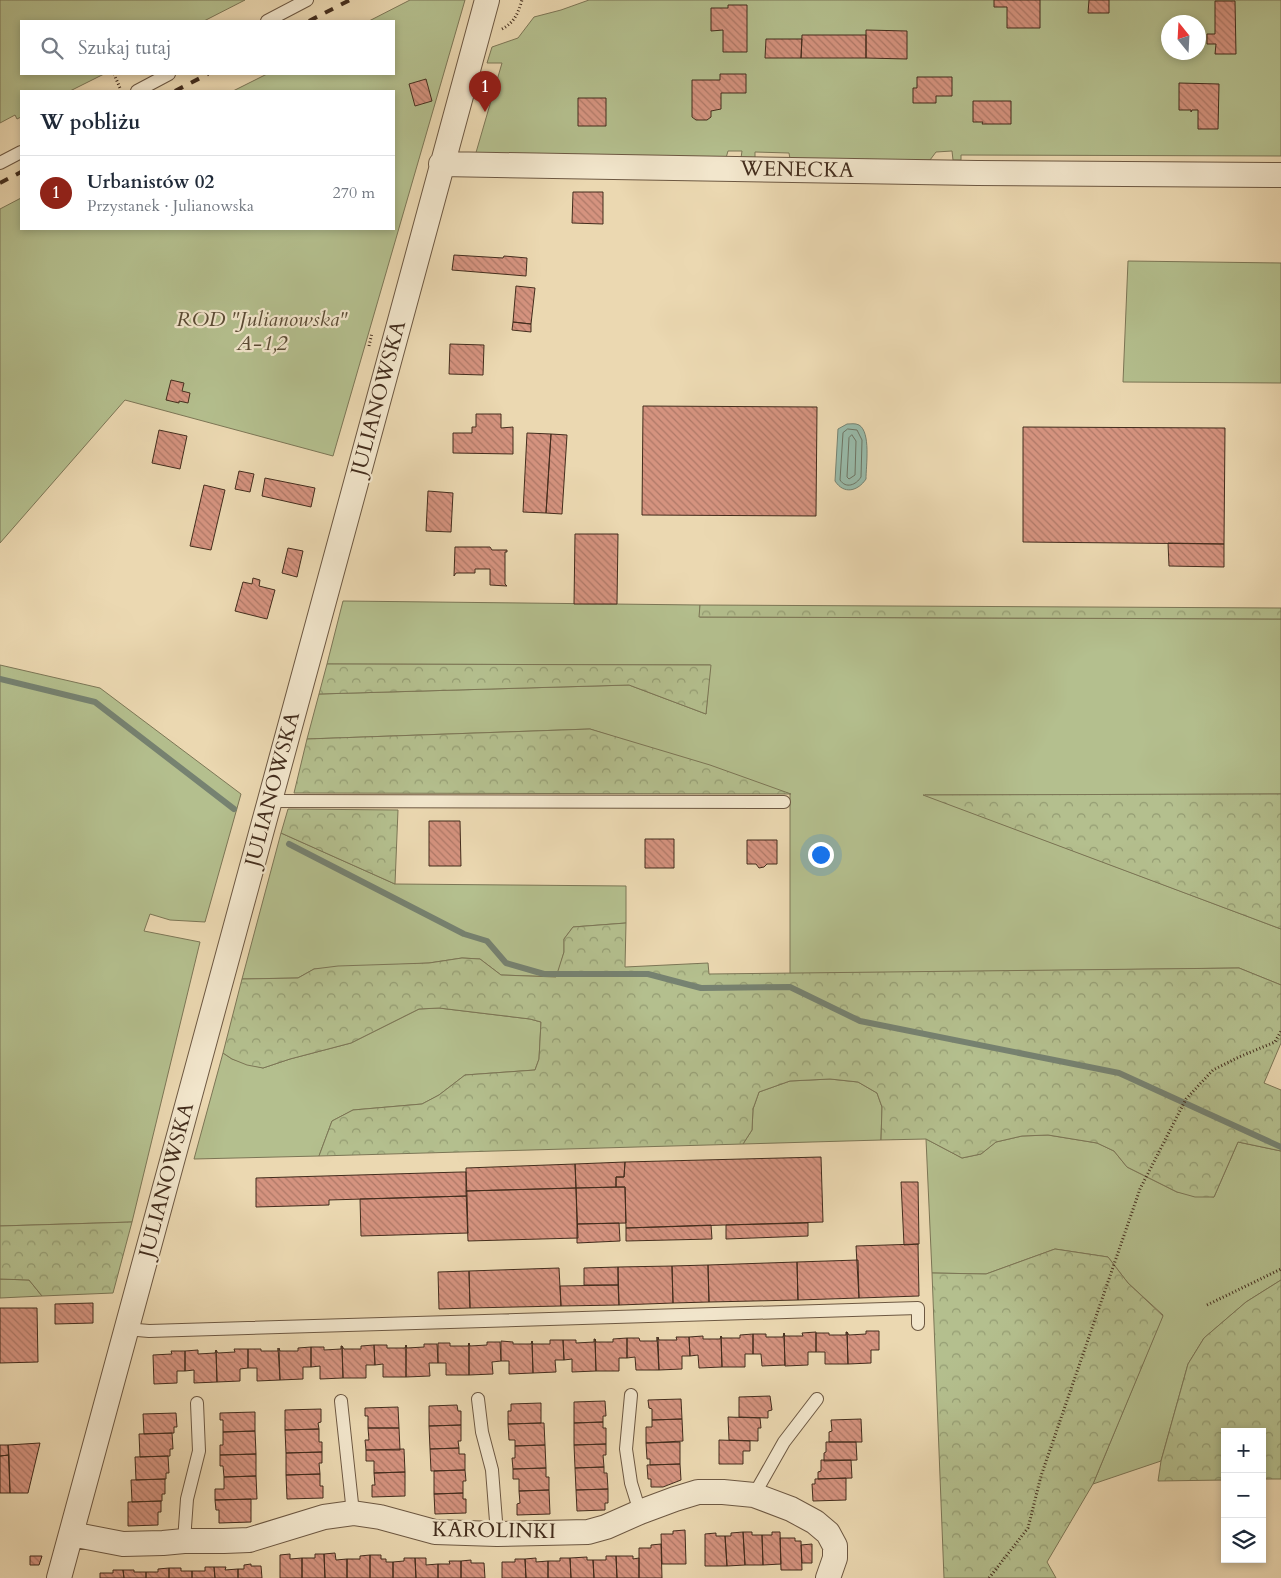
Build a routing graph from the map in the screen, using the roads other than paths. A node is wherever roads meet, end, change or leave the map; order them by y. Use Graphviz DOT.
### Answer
graph roads {
  1 [pos="307,0"];
  2 [pos="486,0"];
  3 [pos="269,20"];
  4 [pos="167,75"];
  5 [pos="139,90"];
  6 [pos="20,153"];
  7 [pos="0,163"];
  8 [pos="441,164"];
  9 [pos="1281,175"];
  10 [pos="269,801"];
  11 [pos="784,802"];
  12 [pos="918,1324"];
  13 [pos="126,1329"];
  14 [pos="631,1395"];
  15 [pos="478,1399"];
  16 [pos="817,1399"];
  17 [pos="342,1401"];
  18 [pos="197,1404"];
  19 [pos="754,1495"];
  20 [pos="640,1512"];
  21 [pos="353,1513"];
  22 [pos="71,1534"];
  23 [pos="497,1534"];
  24 [pos="184,1540"];
  25 [pos="59,1578"];
  26 [pos="828,1578"];
  1 -- 3 [label="lane"];
  2 -- 8 [label="street, JULIANOWSKA"];
  4 -- 5 [label="lane"];
  6 -- 7 [label="lane"];
  8 -- 9 [label="street, WENECKA"];
  8 -- 10 [label="street, JULIANOWSKA"];
  10 -- 11 [label="lane"];
  10 -- 13 [label="street, JULIANOWSKA"];
  12 -- 13 [label="lane"];
  13 -- 22 [label="street, JULIANOWSKA"];
  14 -- 20 [label="lane"];
  15 -- 23 [label="lane"];
  16 -- 19 [label="lane"];
  17 -- 21 [label="lane"];
  18 -- 24 [label="lane"];
  19 -- 20 [label="street, KAROLINKI"];
  19 -- 26 [label="street, KAROLINKI"];
  20 -- 23 [label="street, KAROLINKI"];
  21 -- 23 [label="street, KAROLINKI"];
  21 -- 24 [label="street, KAROLINKI"];
  22 -- 24 [label="street, KAROLINKI"];
  22 -- 25 [label="street, JULIANOWSKA"];
}
